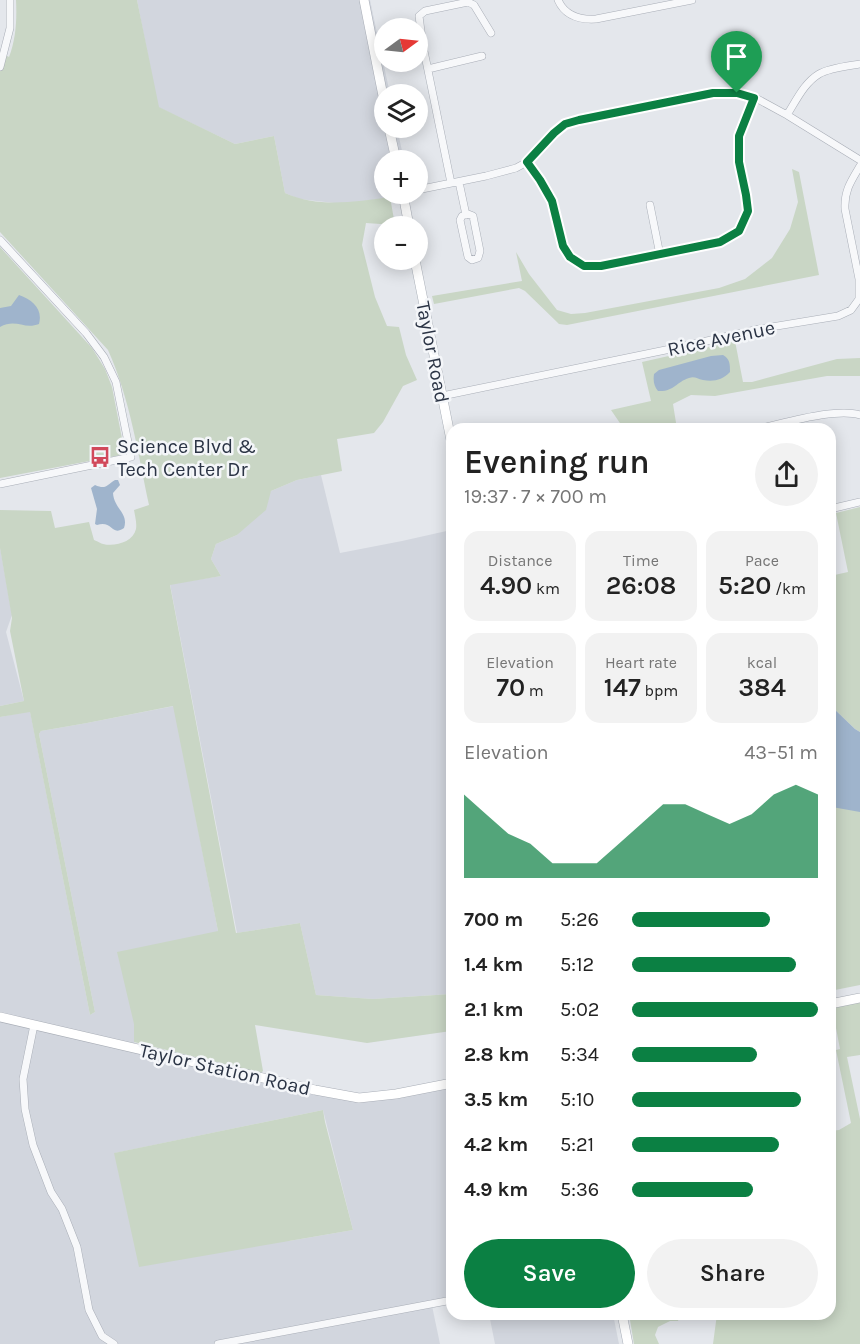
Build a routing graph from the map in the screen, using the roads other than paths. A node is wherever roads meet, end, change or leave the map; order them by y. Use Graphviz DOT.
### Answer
graph roads {
  1 [pos="10,0"];
  2 [pos="364,0"];
  3 [pos="558,0"];
  4 [pos="692,0"];
  5 [pos="420,18"];
  6 [pos="491,33"];
  7 [pos="374,37"];
  8 [pos="482,56"];
  9 [pos="860,64"];
  10 [pos="0,67"];
  11 [pos="428,69"];
  12 [pos="754,98"];
  13 [pos="787,115"];
  14 [pos="860,160"];
  15 [pos="527,162"];
  16 [pos="860,166"];
  17 [pos="455,183"];
  18 [pos="428,188"];
  19 [pos="650,205"];
  20 [pos="466,215"];
  21 [pos="0,240"];
  22 [pos="660,255"];
  23 [pos="417,270"];
  24 [pos="859,299"];
  25 [pos="442,396"];
  26 [pos="860,415"];
  27 [pos="448,423"];
  28 [pos="785,423"];
  29 [pos="0,483"];
  30 [pos="860,502"];
  31 [pos="836,508"];
  32 [pos="860,998"];
  33 [pos="836,1003"];
  34 [pos="0,1017"];
  35 [pos="34,1025"];
  36 [pos="446,1084"];
  37 [pos="446,1301"];
  38 [pos="623,1320"];
  39 [pos="114,1344"];
  40 [pos="218,1344"];
  41 [pos="628,1344"];
  1 -- 10 [label="street"];
  2 -- 7 [label="main road"];
  3 -- 4 [label="street"];
  5 -- 6 [label="street"];
  8 -- 11 [label="street"];
  9 -- 13 [label="street"];
  11 -- 17 [label="street"];
  12 -- 13 [label="street"];
  12 -- 15 [label="street"];
  12 -- 22 [label="street"];
  13 -- 14 [label="street"];
  15 -- 17 [label="street"];
  15 -- 22 [label="street"];
  16 -- 24 [label="street, Rice Avenue"];
  17 -- 18 [label="street"];
  17 -- 20 [label="street"];
  19 -- 22 [label="street"];
  20 -- 20 [label="street"];
  21 -- 29 [label="street"];
  23 -- 25 [label="main road, Taylor Road"];
  24 -- 25 [label="street, Rice Avenue"];
  25 -- 27 [label="main road, Taylor Road"];
  26 -- 28 [label="street"];
  30 -- 31 [label="street"];
  32 -- 33 [label="main road"];
  34 -- 35 [label="main road, Taylor Station Road"];
  35 -- 36 [label="main road, Taylor Station Road"];
  35 -- 39 [label="street"];
  37 -- 40 [label="street"];
  38 -- 41 [label="main road"];
}
